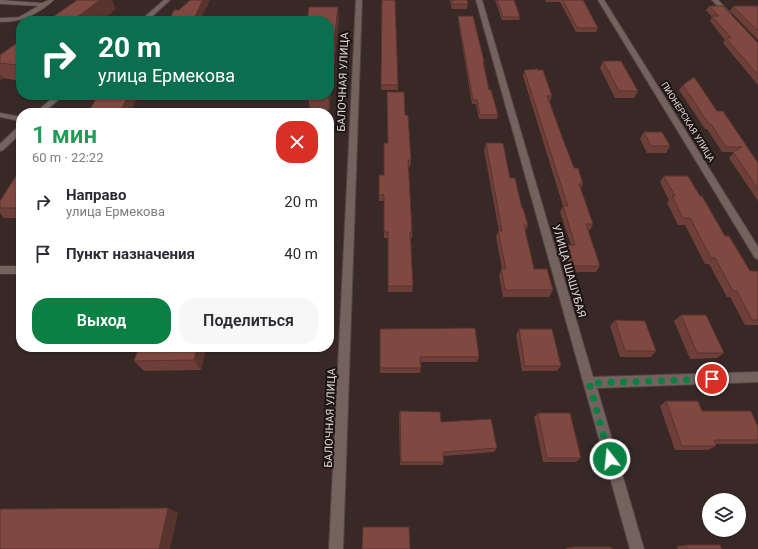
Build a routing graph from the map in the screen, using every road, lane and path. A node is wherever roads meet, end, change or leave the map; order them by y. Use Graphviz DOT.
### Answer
graph roads {
  1 [pos="51,0"];
  2 [pos="167,0"];
  3 [pos="359,0"];
  4 [pos="479,0"];
  5 [pos="601,0"];
  6 [pos="715,0"];
  7 [pos="0,2"];
  8 [pos="43,5"];
  9 [pos="28,16"];
  10 [pos="149,16"];
  11 [pos="731,17"];
  12 [pos="0,20"];
  13 [pos="16,20"];
  14 [pos="54,100"];
  15 [pos="45,108"];
  16 [pos="0,115"];
  17 [pos="16,117"];
  18 [pos="16,134"];
  19 [pos="0,148"];
  20 [pos="758,255"];
  21 [pos="0,270"];
  22 [pos="16,270"];
  23 [pos="758,377"];
  24 [pos="589,383"];
  25 [pos="336,549"];
  26 [pos="637,549"];
  1 -- 8 [label="lane"];
  2 -- 10 [label="street"];
  3 -- 25 [label="street, БАЛОЧНАЯ УЛИЦА"];
  4 -- 24 [label="street, УЛИЦА ШАШУБАЯ"];
  5 -- 20 [label="street, ПИОНЕРСКАЯ УЛИЦА"];
  6 -- 11 [label="street"];
  7 -- 8 [label="lane"];
  8 -- 9 [label="lane"];
  12 -- 13 [label="lane"];
  14 -- 15 [label="street"];
  16 -- 17 [label="street"];
  18 -- 19 [label="street"];
  21 -- 22 [label="lane"];
  23 -- 24 [label="street"];
  24 -- 26 [label="street, УЛИЦА ШАШУБАЯ"];
}
